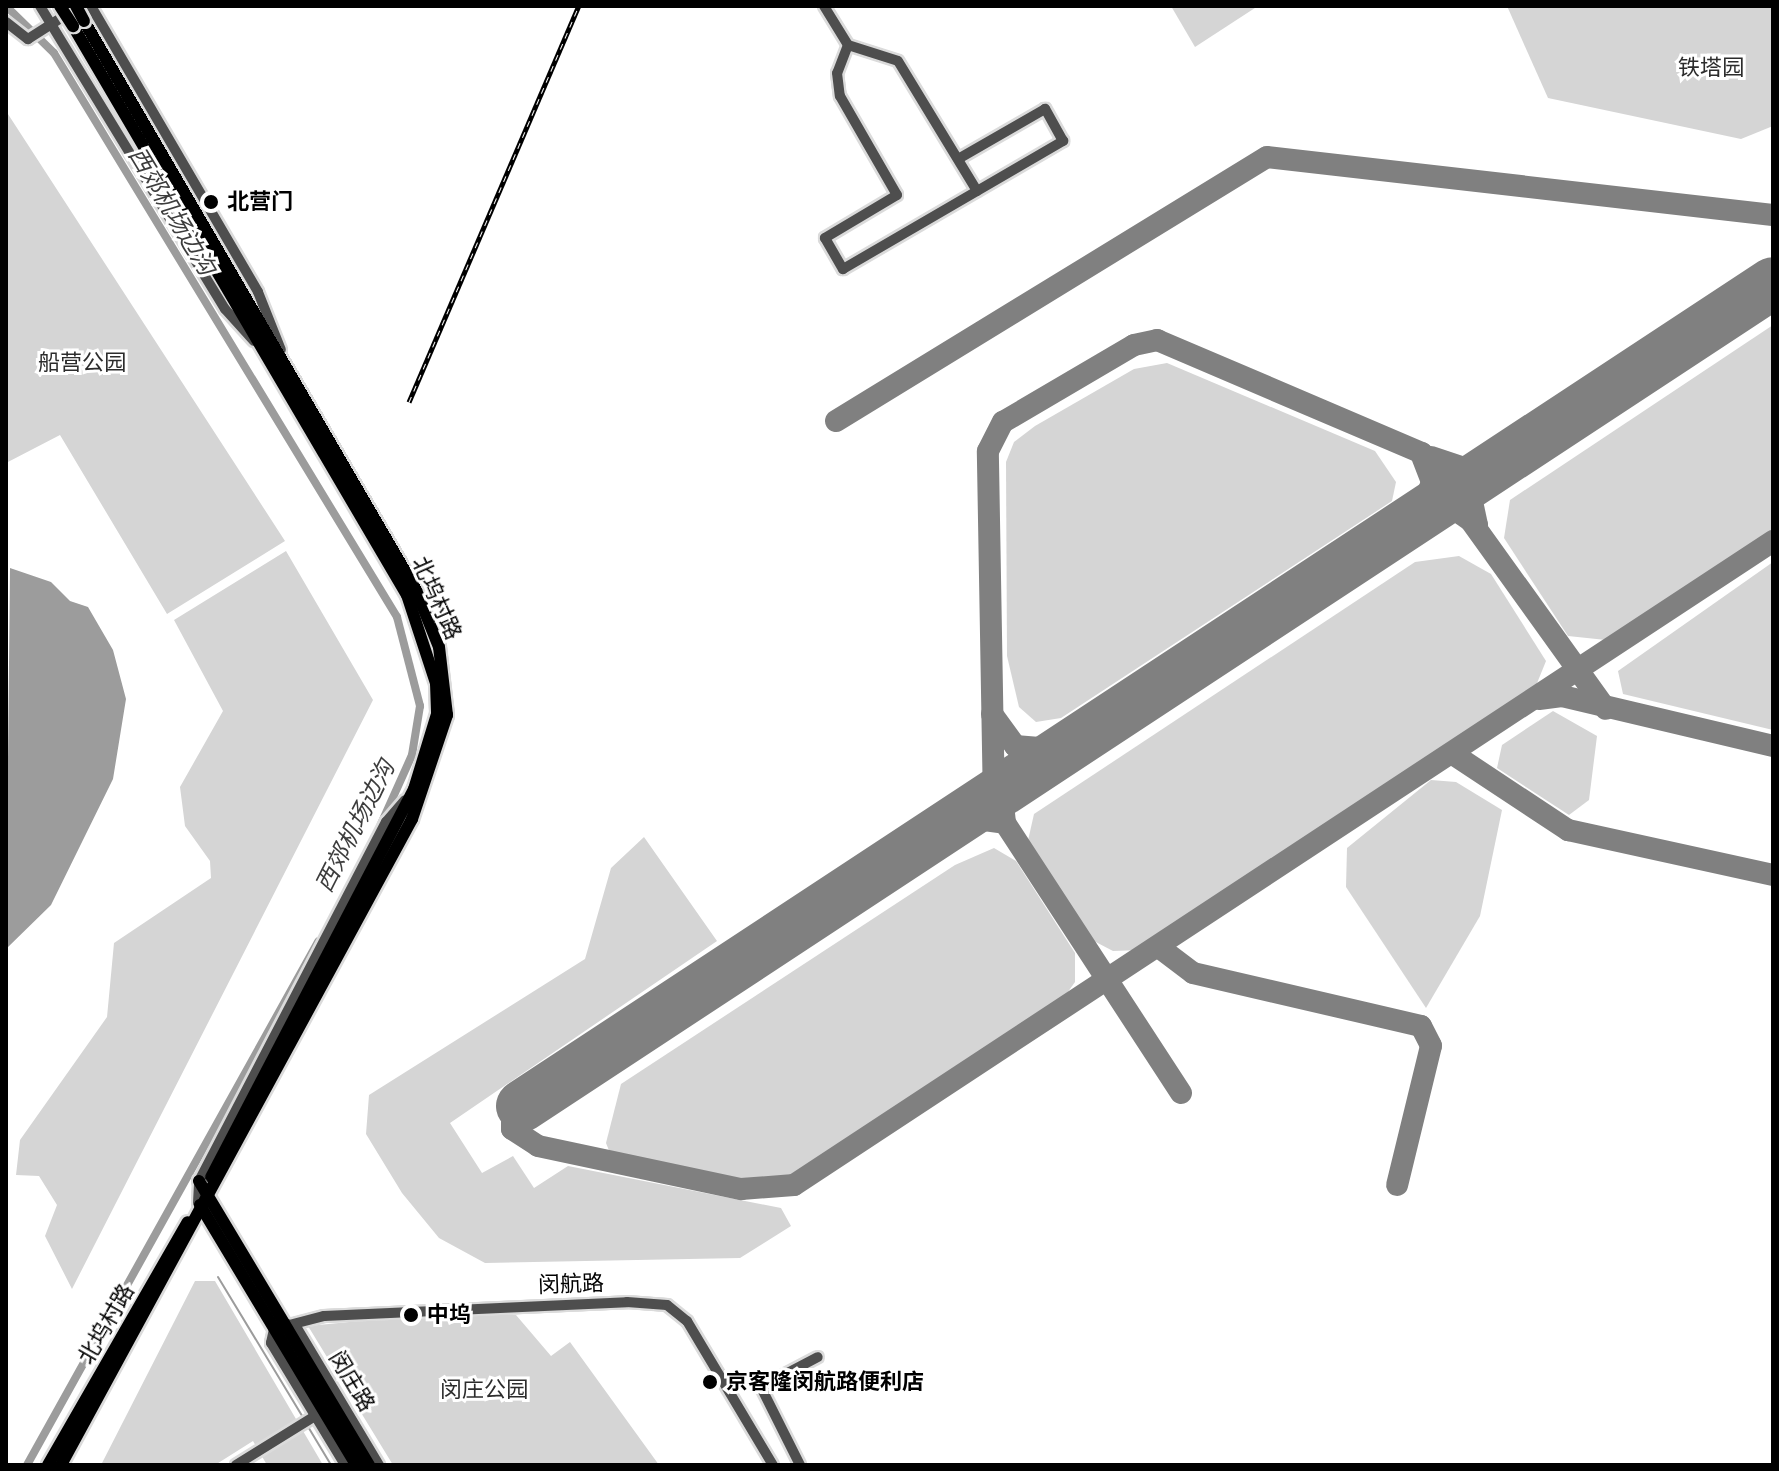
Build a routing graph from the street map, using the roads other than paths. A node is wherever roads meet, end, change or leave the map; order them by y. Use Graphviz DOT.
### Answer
graph roads {
  1 [pos="40,6"];
  2 [pos="60,6"];
  3 [pos="78,6"];
  4 [pos="91,6"];
  5 [pos="824,6"];
  6 [pos="6,22"];
  7 [pos="53,22"];
  8 [pos="78,23"];
  9 [pos="848,45"];
  10 [pos="958,159"];
  11 [pos="977,191"];
  12 [pos="271,361"];
  13 [pos="288,370"];
  14 [pos="203,1196"];
  15 [pos="279,1326"];
  16 [pos="818,1357"];
  17 [pos="309,1420"];
  18 [pos="48,1465"];
  19 [pos="61,1465"];
  20 [pos="236,1465"];
  21 [pos="345,1465"];
  22 [pos="356,1465"];
  23 [pos="369,1465"];
  24 [pos="379,1465"];
  25 [pos="773,1465"];
  26 [pos="800,1465"];
  1 -- 7 [label="street, 北坞村路"];
  2 -- 8 [label="main road, bridge"];
  3 -- 7 [label="street"];
  3 -- 8 [label="main road, bridge"];
  4 -- 13 [label="street, 北坞村路"];
  5 -- 9 [label="street"];
  6 -- 7 [label="street"];
  7 -- 12 [label="street, 北坞村路"];
  8 -- 12 [label="main road, 北坞村路"];
  8 -- 13 [label="main road, 北坞村路"];
  9 -- 10 [label="street"];
  9 -- 11 [label="street"];
  10 -- 11 [label="street"];
  10 -- 11 [label="street"];
  12 -- 14 [label="main road, 北坞村路"];
  13 -- 14 [label="main road, 北坞村路"];
  14 -- 15 [label="main road, 闵庄路"];
  14 -- 18 [label="main road, 北坞村路"];
  14 -- 19 [label="main road, 北坞村路"];
  15 -- 17 [label="street, 闵庄路"];
  15 -- 22 [label="main road, 闵庄路"];
  15 -- 23 [label="main road, 闵庄路"];
  15 -- 24 [label="street, 闵庄路"];
  15 -- 25 [label="street, 闵航路"];
  16 -- 26 [label="street"];
  17 -- 20 [label="street"];
  17 -- 21 [label="street, 闵庄路"];
}
